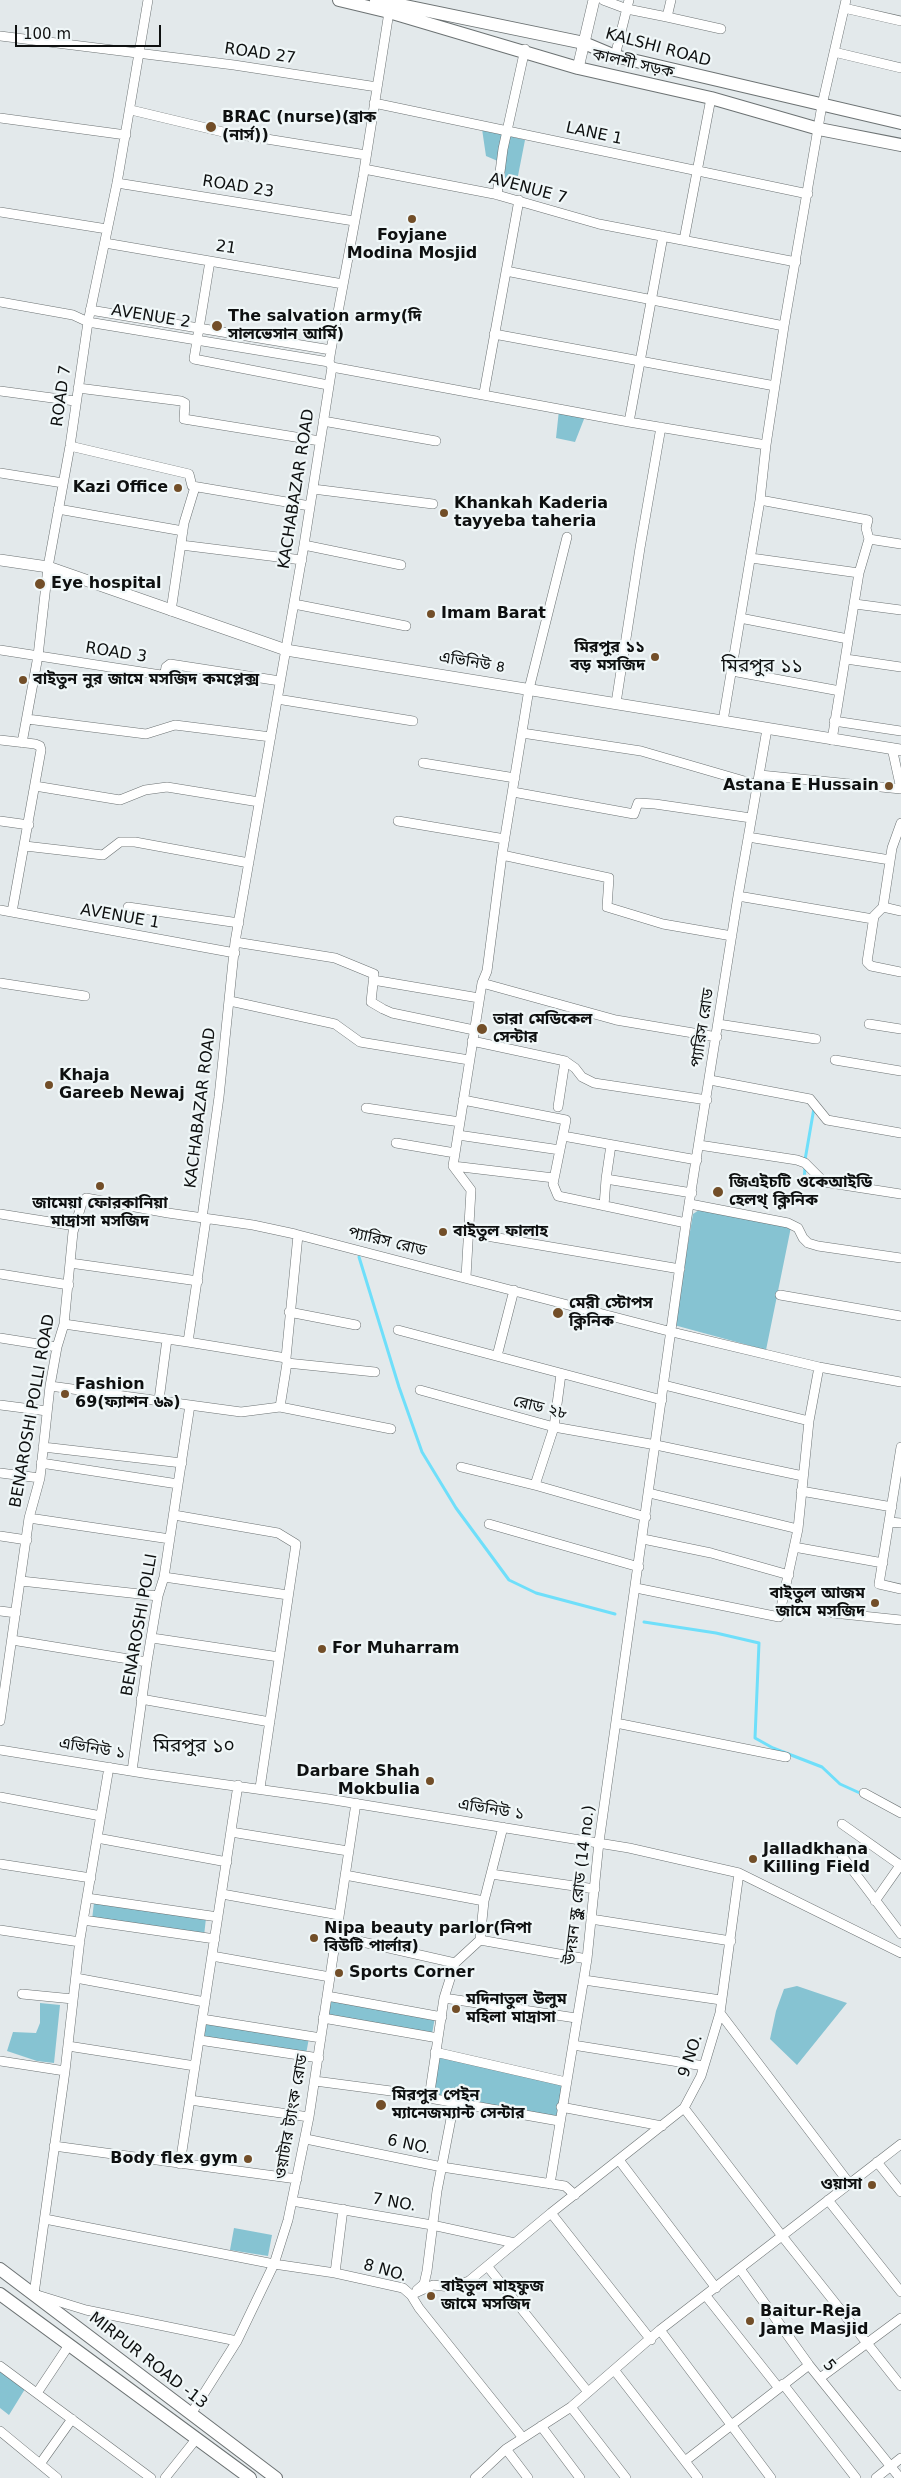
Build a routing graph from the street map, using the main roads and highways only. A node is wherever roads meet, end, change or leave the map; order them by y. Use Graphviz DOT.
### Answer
graph roads {
  1 [pos="339,0"];
  2 [pos="376,0"];
  3 [pos="901,123"];
  4 [pos="901,145"];
  5 [pos="0,2269"];
  6 [pos="0,2294"];
  7 [pos="250,2478"];
  8 [pos="276,2478"];
  1 -- 4 [label="main road, কালশী সড়ক"];
  2 -- 3 [label="main road, KALSHI ROAD"];
  5 -- 8 [label="main road, MIRPUR ROAD -13"];
  6 -- 7 [label="main road"];
}
